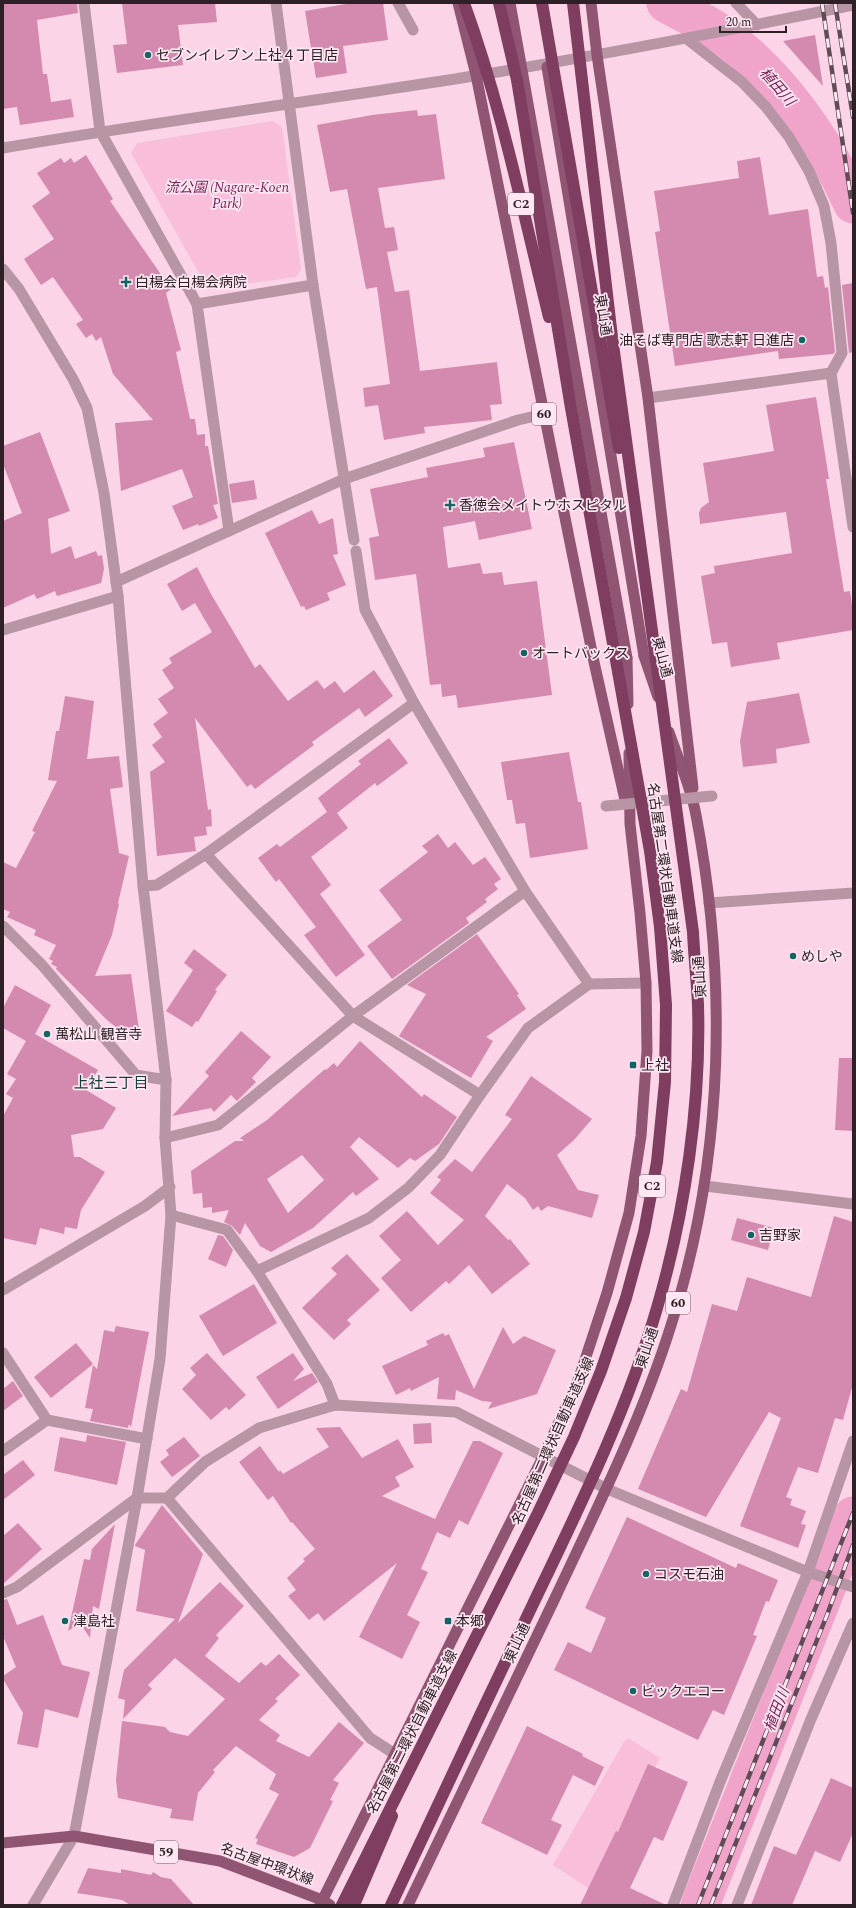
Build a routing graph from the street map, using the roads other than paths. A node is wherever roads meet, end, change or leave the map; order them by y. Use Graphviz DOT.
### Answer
graph roads {
  1 [pos="84,3"];
  2 [pos="276,3"];
  3 [pos="398,3"];
  4 [pos="458,3"];
  5 [pos="464,3"];
  6 [pos="499,3"];
  7 [pos="510,3"];
  8 [pos="536,3"];
  9 [pos="542,3"];
  10 [pos="573,3"];
  11 [pos="591,3"];
  12 [pos="736,3"];
  13 [pos="853,5"];
  14 [pos="757,25"];
  15 [pos="414,30"];
  16 [pos="687,39"];
  17 [pos="597,55"];
  18 [pos="476,75"];
  19 [pos="290,104"];
  20 [pos="100,131"];
  21 [pos="3,148"];
  22 [pos="3,268"];
  23 [pos="313,285"];
  24 [pos="197,304"];
  25 [pos="831,373"];
  26 [pos="648,398"];
  27 [pos="571,408"];
  28 [pos="544,414"];
  29 [pos="344,479"];
  30 [pos="853,528"];
  31 [pos="229,531"];
  32 [pos="116,582"];
  33 [pos="118,596"];
  34 [pos="3,630"];
  35 [pos="650,655"];
  36 [pos="414,703"];
  37 [pos="712,796"];
  38 [pos="606,806"];
  39 [pos="696,812"];
  40 [pos="630,824"];
  41 [pos="206,854"];
  42 [pos="143,886"];
  43 [pos="525,891"];
  44 [pos="853,894"];
  45 [pos="709,903"];
  46 [pos="3,926"];
  47 [pos="646,983"];
  48 [pos="589,984"];
  49 [pos="353,1016"];
  50 [pos="166,1080"];
  51 [pos="480,1095"];
  52 [pos="165,1138"];
  53 [pos="704,1186"];
  54 [pos="170,1187"];
  55 [pos="853,1204"];
  56 [pos="171,1215"];
  57 [pos="257,1271"];
  58 [pos="3,1290"];
  59 [pos="3,1353"];
  60 [pos="335,1405"];
  61 [pos="47,1420"];
  62 [pos="147,1439"];
  63 [pos="853,1441"];
  64 [pos="3,1451"];
  65 [pos="543,1457"];
  66 [pos="607,1489"];
  67 [pos="137,1498"];
  68 [pos="167,1498"];
  69 [pos="813,1574"];
  70 [pos="853,1588"];
  71 [pos="3,1593"];
  72 [pos="853,1622"];
  73 [pos="422,1746"];
  74 [pos="396,1754"];
  75 [pos="74,1836"];
  76 [pos="3,1843"];
  77 [pos="675,1902"];
  78 [pos="324,1903"];
  79 [pos="33,1905"];
  80 [pos="342,1905"];
  81 [pos="354,1905"];
  82 [pos="391,1905"];
  83 [pos="408,1905"];
  84 [pos="737,1905"];
  1 -- 20 [label="street"];
  2 -- 19 [label="street"];
  3 -- 15 [label="street"];
  4 -- 18 [label="main road, 60"];
  5 -- 27 [label="highway, C2, bridge"];
  6 -- 27 [label="highway, bridge"];
  7 -- 40 [label="main road, 60, bridge"];
  8 -- 35 [label="main road, 東山通 / 60, bridge"];
  9 -- 35 [label="highway, bridge"];
  10 -- 35 [label="highway, bridge"];
  11 -- 17 [label="main road, 60"];
  12 -- 14 [label="street"];
  13 -- 14 [label="street"];
  14 -- 16 [label="street"];
  16 -- 17 [label="street"];
  16 -- 25 [label="street"];
  17 -- 18 [label="street"];
  17 -- 26 [label="main road, 60"];
  18 -- 19 [label="street"];
  18 -- 28 [label="main road, 60"];
  19 -- 20 [label="street"];
  19 -- 23 [label="street"];
  20 -- 21 [label="street"];
  20 -- 24 [label="street"];
  22 -- 32 [label="street"];
  23 -- 24 [label="street"];
  23 -- 29 [label="street"];
  24 -- 31 [label="street"];
  25 -- 26 [label="street"];
  25 -- 30 [label="street"];
  26 -- 39 [label="main road, 60"];
  27 -- 73 [label="highway, 名古屋第二環状自動車道支線 / C2, bridge"];
  28 -- 29 [label="street"];
  28 -- 40 [label="main road, 60"];
  29 -- 31 [label="street"];
  29 -- 36 [label="street"];
  31 -- 32 [label="street"];
  32 -- 33 [label="street"];
  33 -- 34 [label="street"];
  33 -- 42 [label="street"];
  35 -- 39 [label="main road, 東山通 / 60"];
  35 -- 82 [label="highway, 名古屋第二環状自動車道支線 / C2, bridge"];
  36 -- 41 [label="street"];
  36 -- 43 [label="street"];
  37 -- 38 [label="street, bridge"];
  39 -- 45 [label="main road, 東山通 / 60"];
  40 -- 47 [label="main road, 60"];
  41 -- 42 [label="street"];
  41 -- 49 [label="street"];
  42 -- 50 [label="street"];
  43 -- 48 [label="street"];
  43 -- 49 [label="street"];
  44 -- 45 [label="street"];
  45 -- 53 [label="main road, 東山通 / 60"];
  46 -- 50 [label="street"];
  47 -- 48 [label="street"];
  47 -- 65 [label="main road, 60"];
  48 -- 51 [label="street"];
  49 -- 51 [label="street"];
  49 -- 52 [label="street"];
  50 -- 52 [label="street"];
  51 -- 57 [label="street"];
  52 -- 54 [label="street"];
  53 -- 55 [label="street"];
  53 -- 66 [label="main road, 東山通 / 60"];
  54 -- 56 [label="street"];
  54 -- 58 [label="street"];
  56 -- 57 [label="street"];
  56 -- 62 [label="street"];
  57 -- 60 [label="street"];
  59 -- 61 [label="street"];
  60 -- 65 [label="street"];
  60 -- 68 [label="street"];
  61 -- 62 [label="street"];
  61 -- 64 [label="street"];
  62 -- 67 [label="street"];
  63 -- 69 [label="street"];
  65 -- 66 [label="street"];
  65 -- 74 [label="main road, 60"];
  66 -- 69 [label="street"];
  66 -- 83 [label="main road, 東山通 / 60"];
  67 -- 68 [label="street"];
  67 -- 71 [label="street"];
  67 -- 75 [label="street"];
  68 -- 74 [label="street"];
  69 -- 70 [label="street"];
  69 -- 77 [label="street"];
  72 -- 84 [label="street"];
  73 -- 80 [label="highway, 名古屋第二環状自動車道支線 / C2, bridge"];
  73 -- 81 [label="highway, bridge"];
  74 -- 78 [label="main road, 60"];
  75 -- 76 [label="main road, 名古屋中環状線 / 59"];
  75 -- 78 [label="main road, 名古屋中環状線 / 59"];
  75 -- 79 [label="street"];
}
